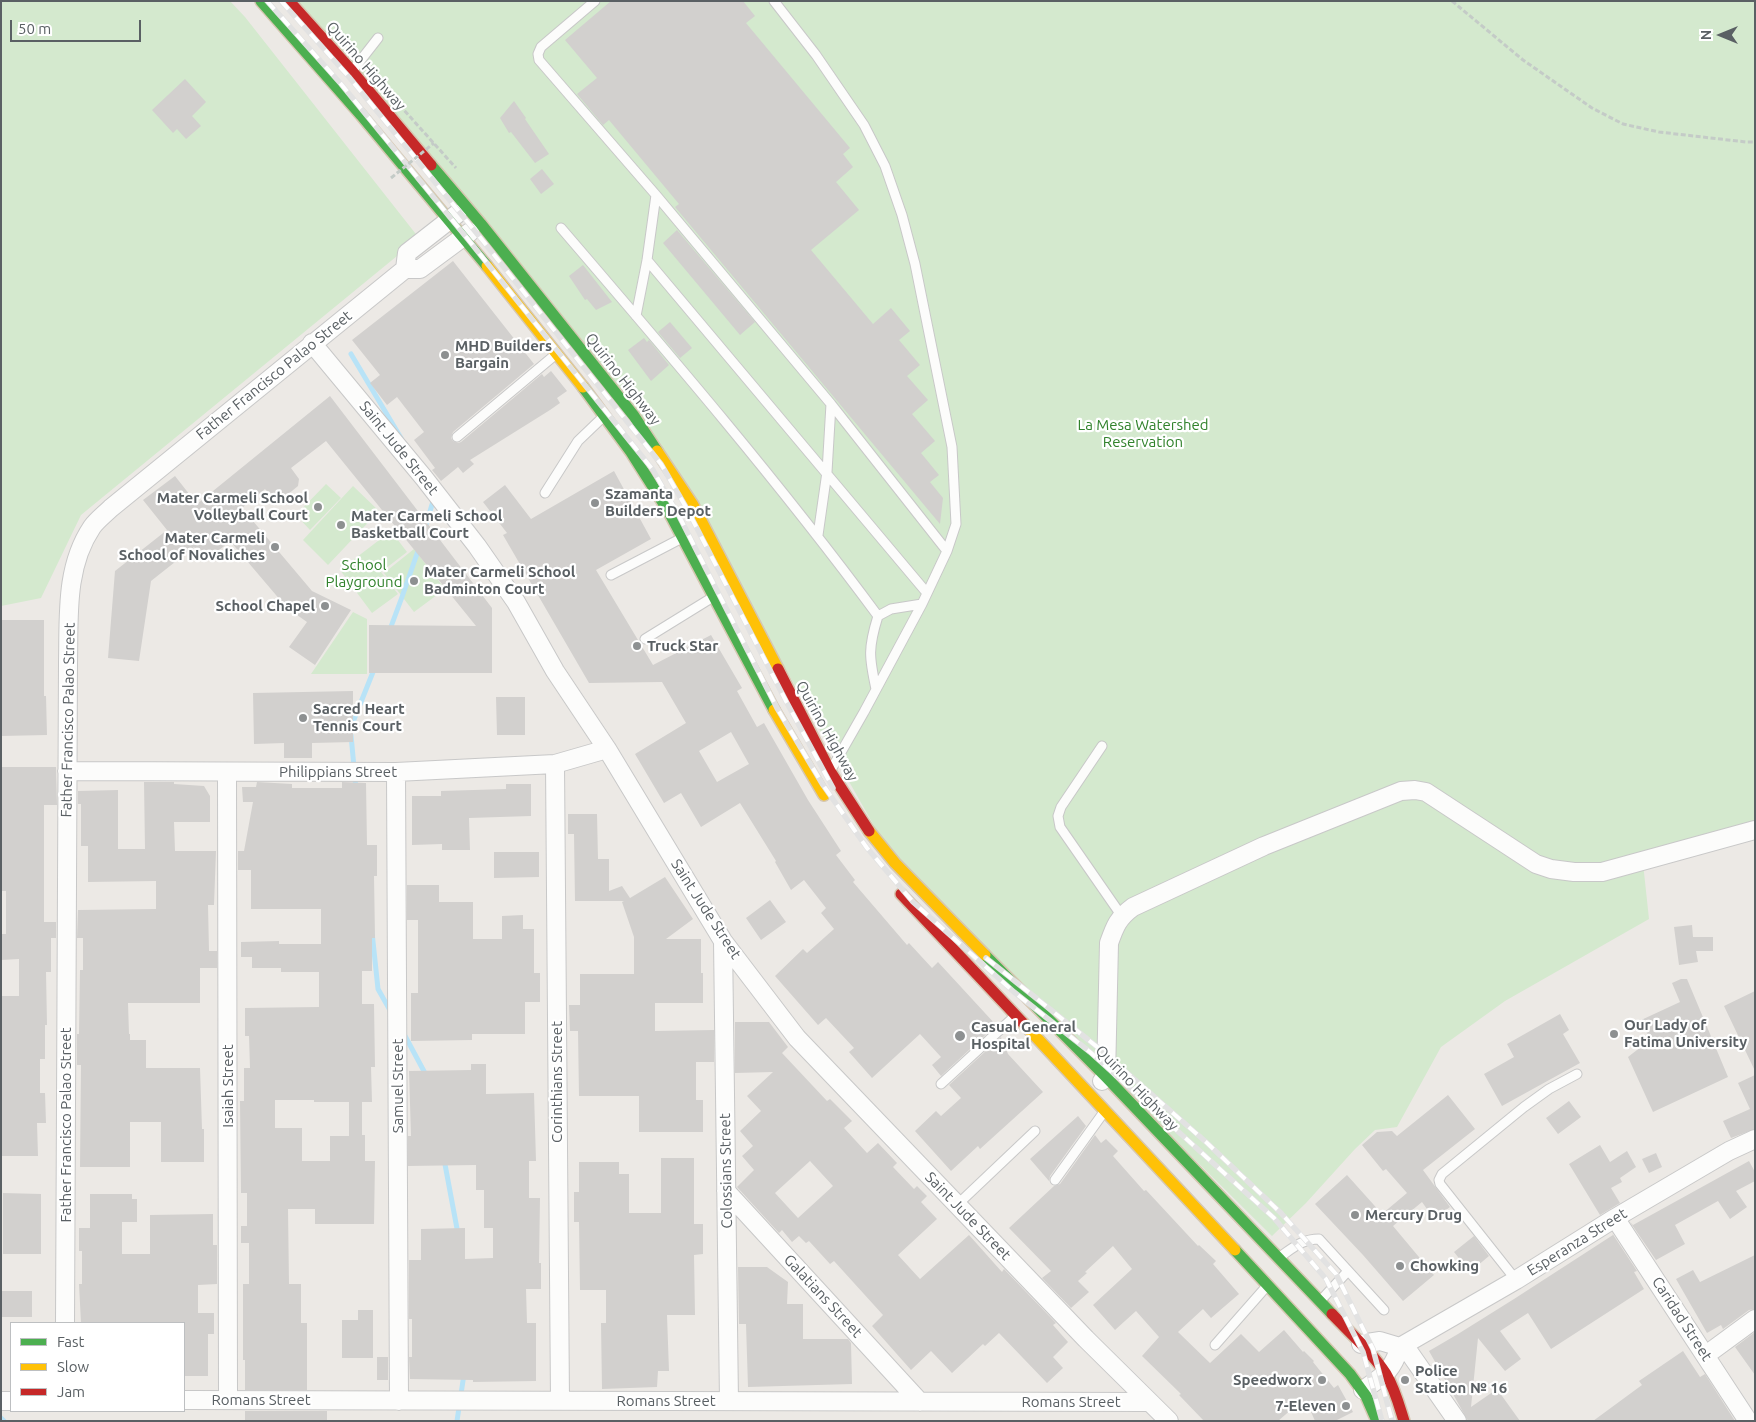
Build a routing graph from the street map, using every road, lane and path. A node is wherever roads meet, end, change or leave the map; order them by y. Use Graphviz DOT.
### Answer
graph roads {
  1 [pos="261,1"];
  2 [pos="289,1"];
  3 [pos="595,1"];
  4 [pos="774,1"];
  5 [pos="1452,1"];
  6 [pos="378,38"];
  7 [pos="344,78"];
  8 [pos="387,86"];
  9 [pos="1755,142"];
  10 [pos="434,143"];
  11 [pos="456,168"];
  12 [pos="391,178"];
  13 [pos="656,195"];
  14 [pos="467,207"];
  15 [pos="449,220"];
  16 [pos="481,224"];
  17 [pos="561,228"];
  18 [pos="463,237"];
  19 [pos="647,260"];
  20 [pos="404,269"];
  21 [pos="636,316"];
  22 [pos="312,343"];
  23 [pos="557,354"];
  24 [pos="831,404"];
  25 [pos="598,406"];
  26 [pos="457,437"];
  27 [pos="827,472"];
  28 [pos="545,493"];
  29 [pos="818,535"];
  30 [pos="684,538"];
  31 [pos="947,550"];
  32 [pos="611,576"];
  33 [pos="927,593"];
  34 [pos="714,597"];
  35 [pos="922,604"];
  36 [pos="878,616"];
  37 [pos="645,639"];
  38 [pos="876,689"];
  39 [pos="1102,746"];
  40 [pos="607,749"];
  41 [pos="555,764"];
  42 [pos="68,771"];
  43 [pos="830,771"];
  44 [pos="227,772"];
  45 [pos="396,772"];
  46 [pos="818,786"];
  47 [pos="828,801"];
  48 [pos="1755,830"];
  49 [pos="890,882"];
  50 [pos="1122,915"];
  51 [pos="723,941"];
  52 [pos="1015,1015"];
  53 [pos="1577,1074"];
  54 [pos="1106,1077"];
  55 [pos="941,1084"];
  56 [pos="1090,1094"];
  57 [pos="1105,1110"];
  58 [pos="1035,1132"];
  59 [pos="1755,1139"];
  60 [pos="1055,1180"];
  61 [pos="726,1191"];
  62 [pos="958,1205"];
  63 [pos="1615,1218"];
  64 [pos="1279,1258"];
  65 [pos="1348,1271"];
  66 [pos="1516,1280"];
  67 [pos="1267,1284"];
  68 [pos="1320,1301"];
  69 [pos="1384,1310"];
  70 [pos="1755,1319"];
  71 [pos="65,1322"];
  72 [pos="1361,1344"];
  73 [pos="1215,1345"];
  74 [pos="1402,1346"];
  75 [pos="1706,1355"];
  76 [pos="1386,1374"];
  77 [pos="1363,1390"];
  78 [pos="185,1400"];
  79 [pos="228,1400"];
  80 [pos="399,1400"];
  81 [pos="560,1401"];
  82 [pos="729,1401"];
  83 [pos="920,1402"];
  84 [pos="1148,1402"];
  85 [pos="1169,1421"];
  86 [pos="1377,1421"];
  87 [pos="1404,1421"];
  88 [pos="1457,1421"];
  89 [pos="1748,1421"];
  1 -- 7 [label="main road, Quirino Highway"];
  2 -- 7 [label="main road, Quirino Highway"];
  3 -- 13 [label="lane"];
  4 -- 31 [label="lane"];
  5 -- 9 [label="path"];
  6 -- 7 [label="lane"];
  7 -- 14 [label="main road, Quirino Highway"];
  7 -- 15 [label="main road, Quirino Highway"];
  8 -- 10 [label="path, bridge"];
  10 -- 11 [label="path, bridge"];
  10 -- 12 [label="path, bridge"];
  13 -- 19 [label="lane"];
  13 -- 24 [label="lane"];
  14 -- 15 [label="street, Father Francisco Palao Street"];
  14 -- 16 [label="main road, Quirino Highway"];
  15 -- 18 [label="main road, Quirino Highway"];
  15 -- 20 [label="street, Father Francisco Palao Street"];
  16 -- 18 [label="street, Father Francisco Palao Street"];
  16 -- 43 [label="main road, Quirino Highway"];
  17 -- 21 [label="lane"];
  18 -- 20 [label="street, Father Francisco Palao Street"];
  18 -- 23 [label="main road, Quirino Highway"];
  19 -- 21 [label="lane"];
  19 -- 27 [label="lane"];
  20 -- 22 [label="street, Father Francisco Palao Street"];
  21 -- 29 [label="lane"];
  22 -- 40 [label="street, Saint Jude Street"];
  22 -- 42 [label="street, Father Francisco Palao Street"];
  23 -- 25 [label="main road, Quirino Highway"];
  23 -- 26 [label="lane"];
  24 -- 27 [label="lane"];
  24 -- 31 [label="lane"];
  25 -- 28 [label="lane"];
  25 -- 30 [label="main road, Quirino Highway"];
  27 -- 29 [label="lane"];
  27 -- 33 [label="lane"];
  29 -- 36 [label="lane"];
  30 -- 32 [label="lane"];
  30 -- 34 [label="main road, Quirino Highway"];
  31 -- 33 [label="lane"];
  33 -- 35 [label="lane"];
  34 -- 37 [label="lane"];
  34 -- 46 [label="main road, Quirino Highway"];
  35 -- 36 [label="lane"];
  35 -- 38 [label="lane"];
  36 -- 38 [label="lane"];
  38 -- 43 [label="lane"];
  39 -- 50 [label="lane"];
  40 -- 41 [label="street, Philippians Street"];
  40 -- 51 [label="street, Saint Jude Street"];
  41 -- 45 [label="street, Philippians Street"];
  41 -- 81 [label="street, Corinthians Street"];
  42 -- 44 [label="street, Philippians Street"];
  42 -- 71 [label="street, Father Francisco Palao Street"];
  43 -- 46 [label="lane"];
  43 -- 54 [label="main road, Quirino Highway"];
  44 -- 45 [label="street, Philippians Street"];
  44 -- 79 [label="street, Isaiah Street"];
  45 -- 80 [label="street, Samuel Street"];
  46 -- 47 [label="main road, Quirino Highway"];
  48 -- 50 [label="street"];
  49 -- 52 [label="main road"];
  50 -- 54 [label="street"];
  51 -- 61 [label="street, Colossians Street"];
  51 -- 62 [label="street, Saint Jude Street"];
  52 -- 55 [label="lane"];
  52 -- 56 [label="main road"];
  53 -- 66 [label="lane"];
  54 -- 56 [label="street"];
  54 -- 64 [label="main road, Quirino Highway"];
  56 -- 57 [label="main road"];
  57 -- 60 [label="lane"];
  57 -- 67 [label="main road"];
  58 -- 62 [label="lane"];
  59 -- 63 [label="street, Esperanza Street"];
  61 -- 82 [label="street, Colossians Street"];
  61 -- 83 [label="street, Galatians Street"];
  62 -- 84 [label="street, Saint Jude Street"];
  63 -- 66 [label="street, Esperanza Street"];
  63 -- 75 [label="street, Caridad Street"];
  64 -- 65 [label="lane"];
  64 -- 68 [label="main road, Quirino Highway"];
  65 -- 68 [label="lane"];
  65 -- 69 [label="lane"];
  66 -- 74 [label="street, Esperanza Street"];
  67 -- 73 [label="lane"];
  67 -- 77 [label="main road"];
  68 -- 72 [label="main road, Quirino Highway"];
  70 -- 75 [label="street"];
  72 -- 74 [label="street"];
  72 -- 76 [label="main road, Quirino Highway"];
  74 -- 76 [label="street"];
  74 -- 88 [label="street"];
  75 -- 89 [label="street, Caridad Street"];
  76 -- 77 [label="street"];
  76 -- 87 [label="main road, Quirino Highway"];
  77 -- 86 [label="main road"];
  78 -- 79 [label="street, Romans Street"];
  79 -- 80 [label="street, Romans Street"];
  80 -- 81 [label="street, Romans Street"];
  81 -- 82 [label="street, Romans Street"];
  82 -- 83 [label="street, Romans Street"];
  83 -- 84 [label="street, Romans Street"];
  84 -- 85 [label="street, Saint Jude Street"];
}
